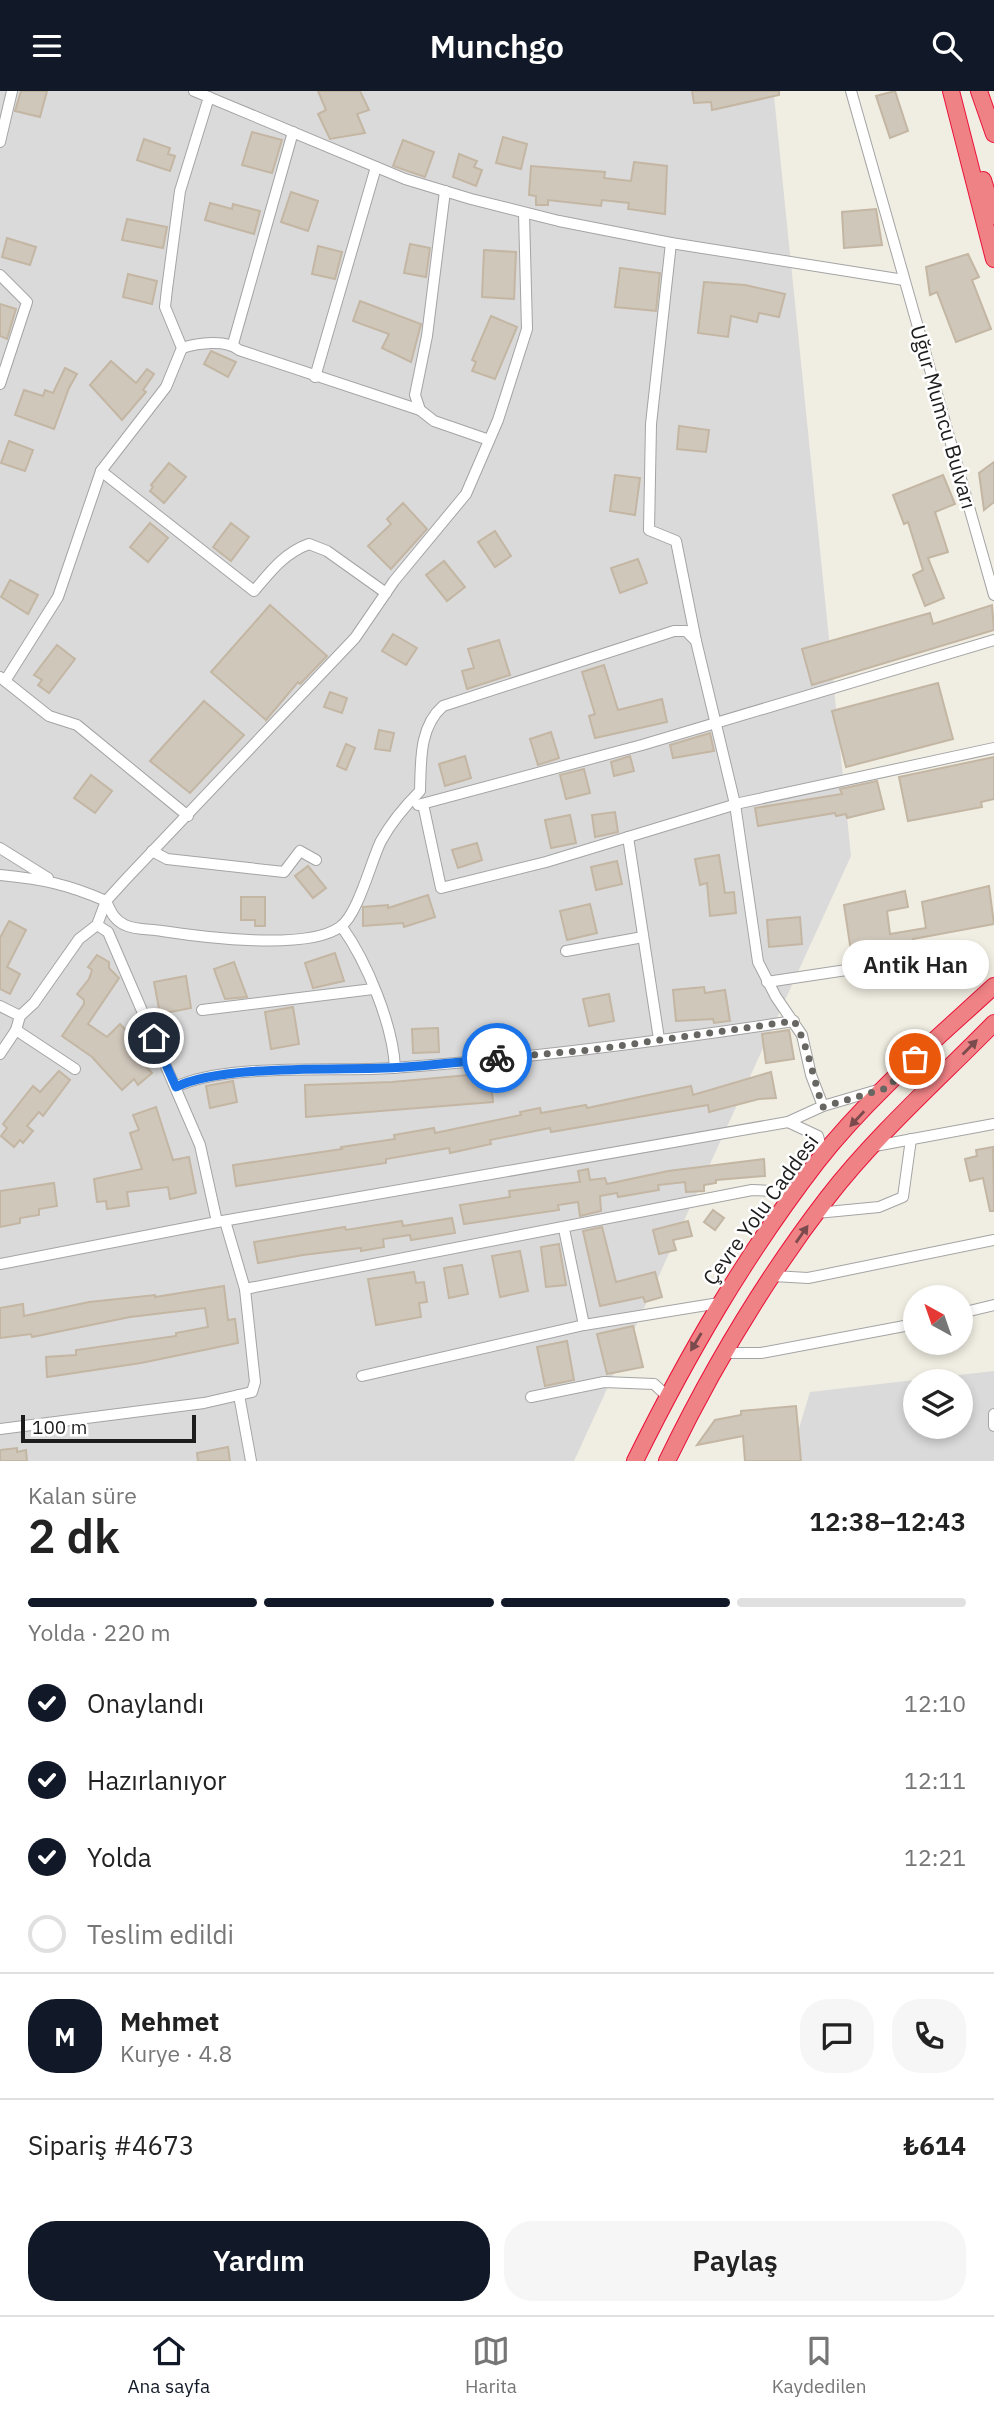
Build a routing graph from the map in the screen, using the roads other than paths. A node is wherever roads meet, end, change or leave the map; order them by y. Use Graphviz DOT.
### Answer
graph roads {
  1 [pos="12,91"];
  2 [pos="194,91"];
  3 [pos="851,91"];
  4 [pos="953,91"];
  5 [pos="979,91"];
  6 [pos="209,97"];
  7 [pos="293,132"];
  8 [pos="994,134"];
  9 [pos="0,142"];
  10 [pos="376,167"];
  11 [pos="445,191"];
  12 [pos="524,213"];
  13 [pos="994,215"];
  14 [pos="671,243"];
  15 [pos="994,259"];
  16 [pos="0,275"];
  17 [pos="904,280"];
  18 [pos="233,344"];
  19 [pos="182,348"];
  20 [pos="4,354"];
  21 [pos="315,377"];
  22 [pos="0,384"];
  23 [pos="420,410"];
  24 [pos="489,440"];
  25 [pos="101,471"];
  26 [pos="386,593"];
  27 [pos="994,595"];
  28 [pos="994,640"];
  29 [pos="696,641"];
  30 [pos="2,679"];
  31 [pos="717,723"];
  32 [pos="994,748"];
  33 [pos="423,804"];
  34 [pos="735,804"];
  35 [pos="400,810"];
  36 [pos="188,816"];
  37 [pos="628,837"];
  38 [pos="0,848"];
  39 [pos="152,851"];
  40 [pos="317,860"];
  41 [pos="0,875"];
  42 [pos="51,880"];
  43 [pos="106,901"];
  44 [pos="97,925"];
  45 [pos="342,926"];
  46 [pos="643,937"];
  47 [pos="566,951"];
  48 [pos="939,956"];
  49 [pos="767,982"];
  50 [pos="994,986"];
  51 [pos="373,989"];
  52 [pos="0,1006"];
  53 [pos="202,1010"];
  54 [pos="20,1016"];
  55 [pos="794,1021"];
  56 [pos="994,1023"];
  57 [pos="16,1030"];
  58 [pos="659,1039"];
  59 [pos="0,1054"];
  60 [pos="395,1068"];
  61 [pos="75,1069"];
  62 [pos="176,1087"];
  63 [pos="887,1088"];
  64 [pos="823,1107"];
  65 [pos="788,1122"];
  66 [pos="994,1124"];
  67 [pos="911,1139"];
  68 [pos="875,1146"];
  69 [pos="823,1156"];
  70 [pos="796,1192"];
  71 [pos="817,1213"];
  72 [pos="221,1221"];
  73 [pos="564,1229"];
  74 [pos="994,1240"];
  75 [pos="0,1264"];
  76 [pos="773,1276"];
  77 [pos="246,1289"];
  78 [pos="719,1303"];
  79 [pos="994,1305"];
  80 [pos="973,1310"];
  81 [pos="584,1325"];
  82 [pos="903,1326"];
  83 [pos="724,1353"];
  84 [pos="362,1376"];
  85 [pos="239,1395"];
  86 [pos="667,1396"];
  87 [pos="531,1397"];
  88 [pos="994,1414"];
  89 [pos="994,1426"];
  90 [pos="0,1429"];
  91 [pos="251,1461"];
  92 [pos="635,1461"];
  93 [pos="667,1461"];
  1 -- 9 [label="street"];
  2 -- 6 [label="street"];
  3 -- 17 [label="street, Uğur Mumcu Bulvarı"];
  4 -- 13 [label="highway"];
  4 -- 15 [label="highway"];
  5 -- 8 [label="highway"];
  6 -- 7 [label="street"];
  6 -- 19 [label="street"];
  7 -- 10 [label="street"];
  7 -- 18 [label="street"];
  10 -- 11 [label="street"];
  10 -- 21 [label="street"];
  11 -- 12 [label="street"];
  11 -- 23 [label="street"];
  12 -- 14 [label="street"];
  12 -- 24 [label="street"];
  14 -- 17 [label="street"];
  14 -- 29 [label="street"];
  16 -- 20 [label="street"];
  17 -- 27 [label="street, Uğur Mumcu Bulvarı"];
  18 -- 19 [label="street"];
  18 -- 21 [label="street"];
  19 -- 25 [label="street"];
  20 -- 22 [label="street"];
  21 -- 23 [label="street"];
  23 -- 24 [label="street"];
  24 -- 26 [label="street"];
  25 -- 26 [label="street"];
  25 -- 30 [label="street"];
  26 -- 36 [label="street"];
  28 -- 31 [label="street"];
  29 -- 31 [label="street"];
  29 -- 35 [label="street"];
  30 -- 36 [label="street"];
  31 -- 33 [label="street"];
  31 -- 34 [label="street"];
  32 -- 34 [label="street"];
  33 -- 35 [label="street"];
  33 -- 37 [label="street"];
  34 -- 37 [label="street"];
  34 -- 49 [label="street"];
  35 -- 45 [label="street"];
  36 -- 39 [label="street"];
  37 -- 46 [label="street"];
  38 -- 42 [label="street"];
  39 -- 40 [label="street"];
  39 -- 43 [label="street"];
  41 -- 42 [label="street"];
  42 -- 43 [label="street"];
  43 -- 44 [label="street"];
  43 -- 45 [label="street"];
  44 -- 54 [label="street"];
  44 -- 62 [label="street"];
  45 -- 51 [label="street"];
  46 -- 47 [label="street"];
  46 -- 58 [label="street"];
  48 -- 49 [label="street"];
  49 -- 55 [label="street"];
  50 -- 63 [label="highway, Çevre Yolu Caddesi"];
  51 -- 53 [label="street"];
  51 -- 60 [label="street"];
  52 -- 54 [label="street"];
  54 -- 57 [label="street"];
  55 -- 58 [label="street"];
  55 -- 64 [label="street"];
  68 -- 56 [label="highway, one-way"];
  57 -- 59 [label="street"];
  57 -- 61 [label="street"];
  58 -- 60 [label="street"];
  60 -- 62 [label="street"];
  62 -- 72 [label="street"];
  63 -- 64 [label="street"];
  63 -- 69 [label="highway, Çevre Yolu Caddesi, one-way"];
  64 -- 65 [label="street"];
  65 -- 69 [label="street"];
  65 -- 72 [label="street"];
  66 -- 67 [label="street"];
  67 -- 68 [label="street"];
  67 -- 71 [label="street"];
  68 -- 71 [label="highway"];
  69 -- 70 [label="highway, Çevre Yolu Caddesi"];
  70 -- 73 [label="street"];
  70 -- 78 [label="highway, Çevre Yolu Caddesi"];
  76 -- 71 [label="highway, one-way"];
  72 -- 75 [label="street"];
  72 -- 77 [label="street"];
  73 -- 77 [label="street"];
  73 -- 81 [label="street"];
  74 -- 76 [label="street"];
  76 -- 83 [label="highway"];
  77 -- 85 [label="street"];
  78 -- 81 [label="street"];
  78 -- 86 [label="highway, Çevre Yolu Caddesi, one-way"];
  79 -- 80 [label="street"];
  81 -- 84 [label="street"];
  82 -- 83 [label="street"];
  83 -- 93 [label="highway"];
  85 -- 90 [label="street"];
  85 -- 91 [label="street"];
  86 -- 87 [label="street"];
  86 -- 92 [label="highway, Çevre Yolu Caddesi"];
  88 -- 89 [label="street"];
}
